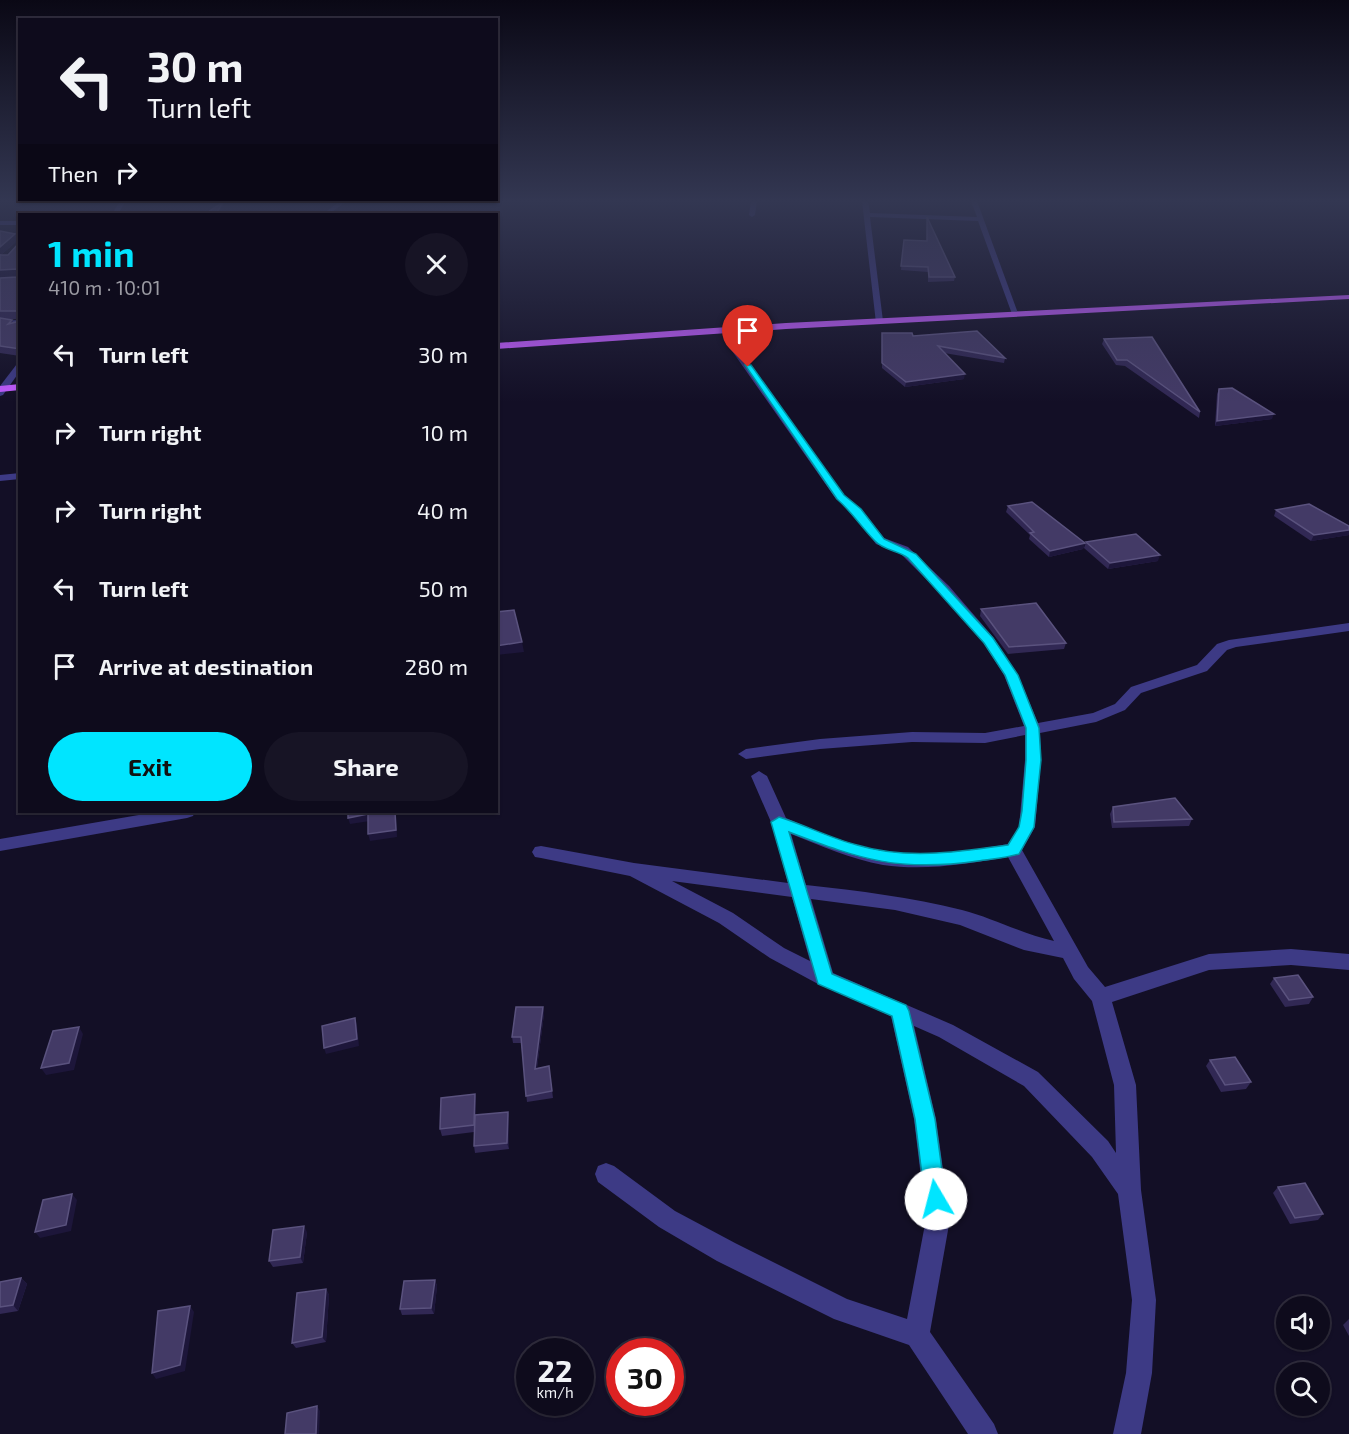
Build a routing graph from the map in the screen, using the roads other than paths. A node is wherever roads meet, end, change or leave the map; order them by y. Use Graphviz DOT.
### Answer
graph roads {
  1 [pos="873,268"];
  2 [pos="999,268"];
  3 [pos="1349,297"];
  4 [pos="1016,314"];
  5 [pos="879,321"];
  6 [pos="18,322"];
  7 [pos="0,323"];
  8 [pos="764,327"];
  9 [pos="498,346"];
  10 [pos="18,366"];
  11 [pos="18,387"];
  12 [pos="1,390"];
  13 [pos="18,476"];
  14 [pos="0,478"];
  15 [pos="1349,627"];
  16 [pos="1032,728"];
  17 [pos="746,754"];
  18 [pos="759,776"];
  19 [pos="181,813"];
  20 [pos="779,822"];
  21 [pos="0,845"];
  22 [pos="1013,850"];
  23 [pos="541,852"];
  24 [pos="634,870"];
  25 [pos="799,891"];
  26 [pos="1069,952"];
  27 [pos="1349,962"];
  28 [pos="825,978"];
  29 [pos="1101,997"];
  30 [pos="900,1011"];
  31 [pos="606,1174"];
  32 [pos="1129,1190"];
  33 [pos="917,1335"];
  34 [pos="984,1434"];
  35 [pos="1126,1434"];
  1 -- 5 [label="street"];
  2 -- 4 [label="street"];
  3 -- 4 [label="main road"];
  4 -- 5 [label="main road"];
  5 -- 8 [label="main road"];
  6 -- 7 [label="street"];
  8 -- 9 [label="main road"];
  8 -- 16 [label="street"];
  10 -- 12 [label="street"];
  11 -- 12 [label="main road"];
  13 -- 14 [label="street"];
  15 -- 16 [label="street"];
  16 -- 17 [label="street"];
  16 -- 22 [label="street"];
  18 -- 20 [label="street"];
  19 -- 21 [label="street"];
  20 -- 22 [label="street"];
  20 -- 25 [label="street"];
  22 -- 26 [label="street"];
  23 -- 24 [label="street"];
  24 -- 25 [label="street"];
  24 -- 28 [label="street"];
  25 -- 26 [label="street"];
  25 -- 28 [label="street"];
  26 -- 29 [label="street"];
  27 -- 29 [label="street"];
  28 -- 30 [label="street"];
  29 -- 32 [label="street"];
  30 -- 32 [label="street"];
  30 -- 33 [label="street"];
  31 -- 33 [label="street"];
  32 -- 35 [label="street"];
  33 -- 34 [label="street"];
}
